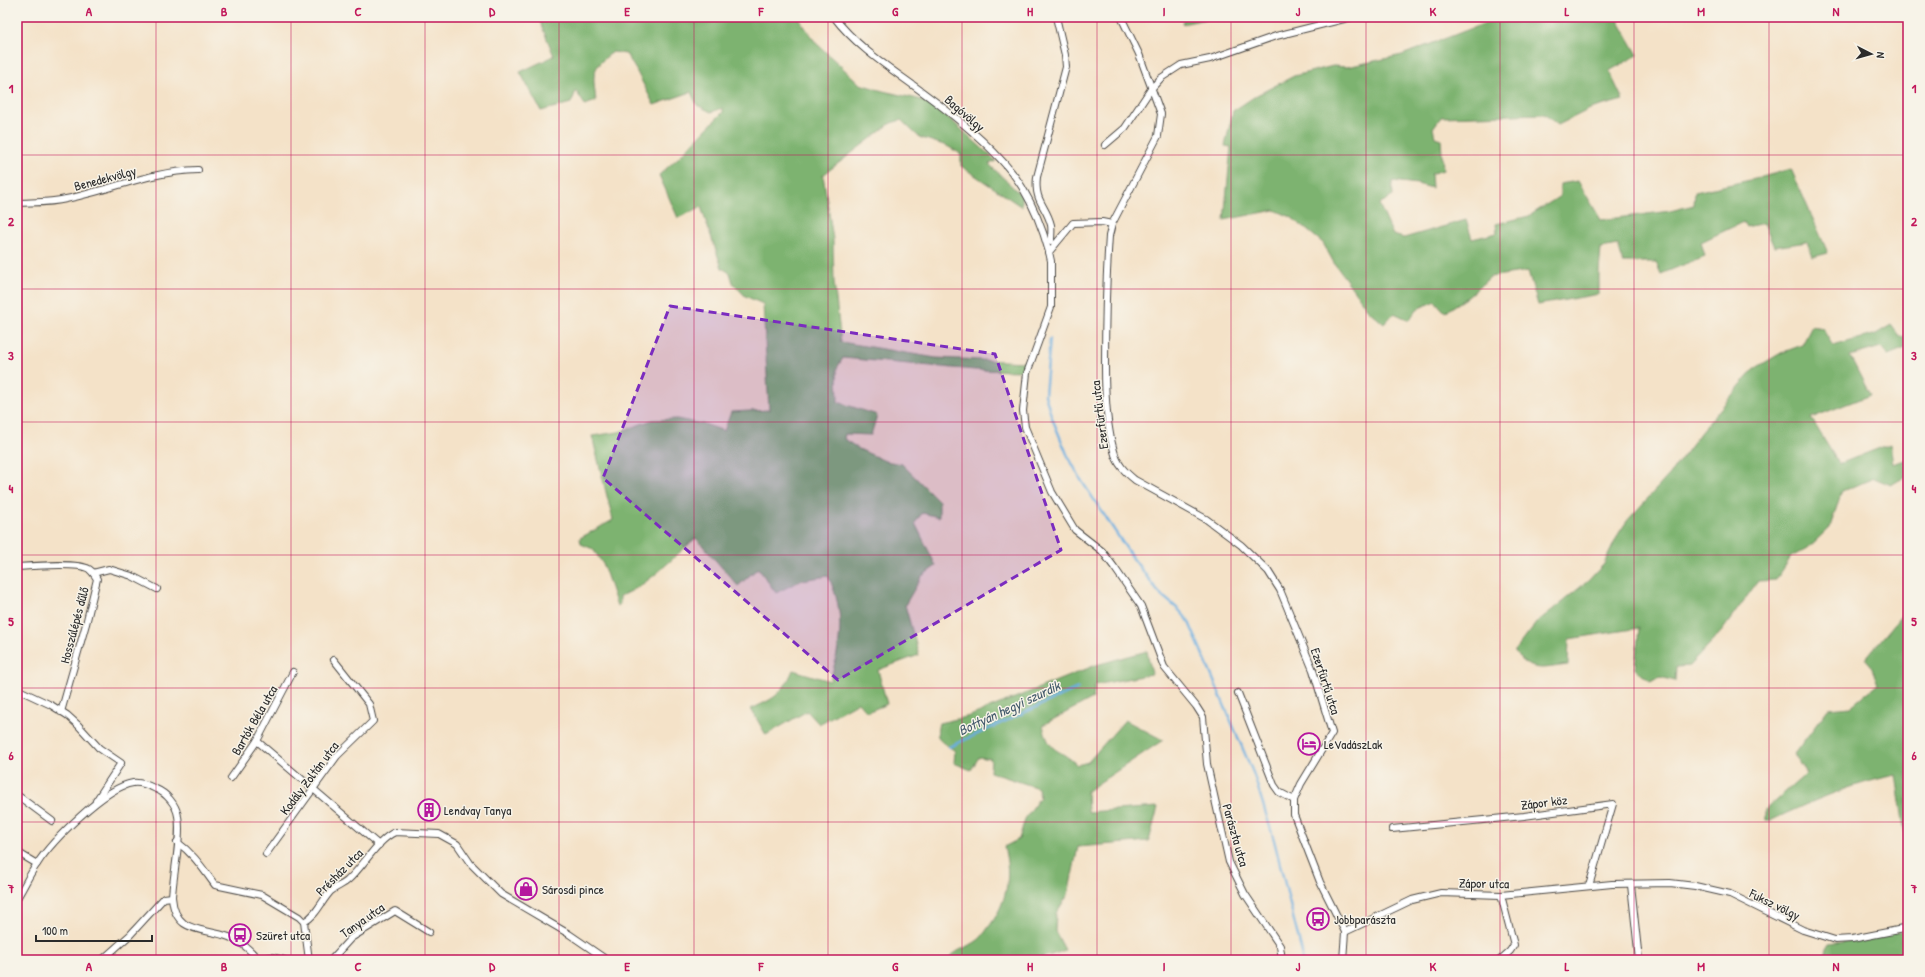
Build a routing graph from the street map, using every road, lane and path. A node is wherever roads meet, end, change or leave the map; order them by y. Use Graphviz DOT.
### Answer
graph roads {
  1 [pos="834,17"];
  2 [pos="1056,17"];
  3 [pos="1121,17"];
  4 [pos="1352,17"];
  5 [pos="1151,89"];
  6 [pos="1105,145"];
  7 [pos="198,170"];
  8 [pos="17,203"];
  9 [pos="1112,224"];
  10 [pos="1051,242"];
  11 [pos="1050,252"];
  12 [pos="17,567"];
  13 [pos="93,573"];
  14 [pos="157,589"];
  15 [pos="334,660"];
  16 [pos="293,672"];
  17 [pos="17,689"];
  18 [pos="1238,692"];
  19 [pos="1196,706"];
  20 [pos="61,712"];
  21 [pos="257,741"];
  22 [pos="231,778"];
  23 [pos="314,788"];
  24 [pos="17,795"];
  25 [pos="1294,800"];
  26 [pos="95,804"];
  27 [pos="52,820"];
  28 [pos="1392,829"];
  29 [pos="177,842"];
  30 [pos="379,845"];
  31 [pos="17,852"];
  32 [pos="266,854"];
  33 [pos="37,864"];
  34 [pos="1631,885"];
  35 [pos="1589,886"];
  36 [pos="1501,896"];
  37 [pos="172,897"];
  38 [pos="17,898"];
  39 [pos="304,922"];
  40 [pos="1908,928"];
  41 [pos="429,932"];
  42 [pos="1345,932"];
  43 [pos="102,960"];
  44 [pos="259,960"];
  45 [pos="284,960"];
  46 [pos="309,960"];
  47 [pos="331,960"];
  48 [pos="607,960"];
  49 [pos="1282,960"];
  50 [pos="1343,960"];
  51 [pos="1500,960"];
  52 [pos="1639,960"];
  1 -- 11 [label="street, Bagóvölgy"];
  2 -- 10 [label="street"];
  3 -- 5 [label="street, Ezerfürtű utca"];
  4 -- 5 [label="street"];
  5 -- 6 [label="street"];
  5 -- 9 [label="street, Ezerfürtű utca"];
  7 -- 8 [label="street, Benedekvölgy"];
  9 -- 11 [label="street"];
  9 -- 25 [label="street, Ezerfürtű utca"];
  11 -- 19 [label="street, Bagóvölgy"];
  12 -- 13 [label="street, Hosszúlépés dűlő"];
  13 -- 14 [label="street"];
  13 -- 20 [label="street, Hosszúlépés dűlő"];
  15 -- 23 [label="street, Kodály Zoltán utca"];
  16 -- 21 [label="street, Bartók Béla utca"];
  17 -- 20 [label="street"];
  18 -- 25 [label="street"];
  19 -- 49 [label="street, Parászta utca"];
  20 -- 26 [label="street"];
  21 -- 22 [label="street, Bartók Béla utca"];
  21 -- 23 [label="street"];
  23 -- 30 [label="street"];
  23 -- 32 [label="street, Kodály Zoltán utca"];
  24 -- 27 [label="street"];
  25 -- 42 [label="street"];
  26 -- 29 [label="street"];
  26 -- 33 [label="street"];
  28 -- 35 [label="street, Zápor köz"];
  29 -- 37 [label="street"];
  29 -- 39 [label="street"];
  30 -- 39 [label="street, Présház utca"];
  30 -- 48 [label="street, Présház utca"];
  31 -- 33 [label="street"];
  33 -- 38 [label="street"];
  34 -- 35 [label="street, Zápor utca"];
  34 -- 40 [label="street, Fuksz völgy"];
  34 -- 52 [label="street"];
  35 -- 36 [label="street, Zápor utca"];
  36 -- 42 [label="street, Zápor utca"];
  36 -- 51 [label="street"];
  37 -- 43 [label="street"];
  37 -- 44 [label="street"];
  39 -- 46 [label="street"];
  41 -- 47 [label="street, Tanya utca"];
  42 -- 50 [label="street"];
  44 -- 45 [label="street"];
}
